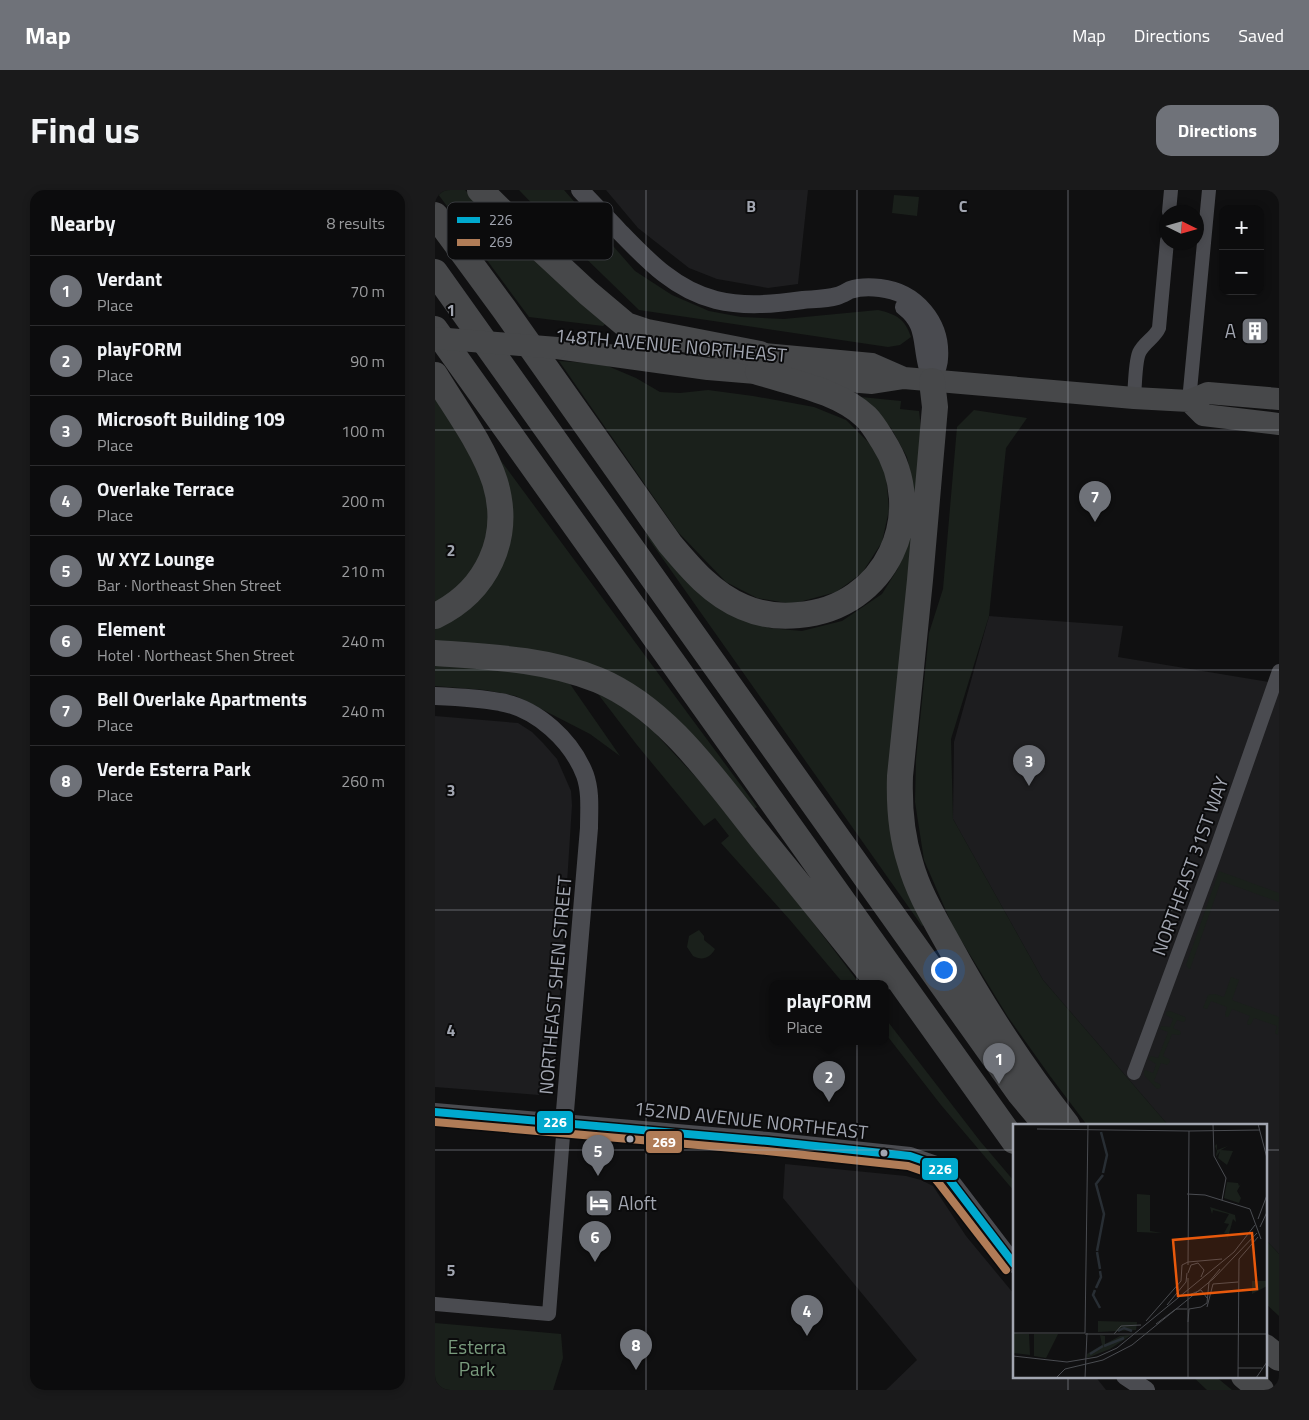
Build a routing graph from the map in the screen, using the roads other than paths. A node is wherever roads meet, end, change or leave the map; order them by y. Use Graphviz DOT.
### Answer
graph roads {
  1 [pos="480,190"];
  2 [pos="581,190"];
  3 [pos="1171,190"];
  4 [pos="1209,190"];
  5 [pos="492,202"];
  6 [pos="592,202"];
  7 [pos="1170,205"];
  8 [pos="435,215"];
  9 [pos="613,224"];
  10 [pos="447,231"];
  11 [pos="1166,250"];
  12 [pos="468,260"];
  13 [pos="552,260"];
  14 [pos="435,272"];
  15 [pos="435,324"];
  16 [pos="435,329"];
  17 [pos="435,338"];
  18 [pos="553,341"];
  19 [pos="759,363"];
  20 [pos="435,375"];
  21 [pos="933,381"];
  22 [pos="1134,398"];
  23 [pos="1279,399"];
  24 [pos="1189,402"];
  25 [pos="1279,424"];
  26 [pos="435,616"];
  27 [pos="435,653"];
  28 [pos="1279,671"];
  29 [pos="435,696"];
  30 [pos="876,980"];
  31 [pos="889,997"];
  32 [pos="1134,1073"];
  33 [pos="435,1112"];
  34 [pos="564,1123"];
  35 [pos="1045,1124"];
  36 [pos="1066,1124"];
  37 [pos="1013,1140"];
  38 [pos="1013,1140"];
  39 [pos="1013,1263"];
  40 [pos="435,1304"];
  41 [pos="1267,1349"];
  42 [pos="1279,1358"];
  43 [pos="1125,1378"];
  44 [pos="1127,1378"];
  45 [pos="1246,1378"];
  46 [pos="1131,1390"];
  47 [pos="1146,1390"];
  48 [pos="1261,1390"];
  1 -- 5 [label="highway"];
  2 -- 6 [label="street"];
  3 -- 7 [label="street"];
  4 -- 24 [label="street"];
  8 -- 10 [label="highway"];
  9 -- 21 [label="street"];
  11 -- 22 [label="street"];
  12 -- 19 [label="highway"];
  13 -- 19 [label="highway"];
  14 -- 35 [label="highway"];
  15 -- 18 [label="main road, 148TH AVENUE NORTHEAST"];
  16 -- 37 [label="highway"];
  17 -- 18 [label="main road, 148TH AVENUE NORTHEAST, bridge"];
  18 -- 19 [label="main road, 148TH AVENUE NORTHEAST"];
  19 -- 21 [label="main road, 148TH AVENUE NORTHEAST"];
  20 -- 26 [label="highway"];
  21 -- 22 [label="main road, 148TH AVENUE NORTHEAST"];
  21 -- 36 [label="highway"];
  22 -- 24 [label="main road, 148TH AVENUE NORTHEAST"];
  23 -- 24 [label="main road, 148TH AVENUE NORTHEAST"];
  24 -- 25 [label="main road"];
  27 -- 30 [label="highway"];
  28 -- 32 [label="street, NORTHEAST 31ST WAY"];
  29 -- 34 [label="street, NORTHEAST SHEN STREET"];
  31 -- 38 [label="highway"];
  33 -- 34 [label="street, 152ND AVENUE NORTHEAST"];
  34 -- 39 [label="street, 152ND AVENUE NORTHEAST"];
  34 -- 40 [label="street, NORTHEAST SHEN STREET"];
  41 -- 42 [label="highway"];
  43 -- 46 [label="street"];
  44 -- 47 [label="street"];
  45 -- 48 [label="highway"];
}
